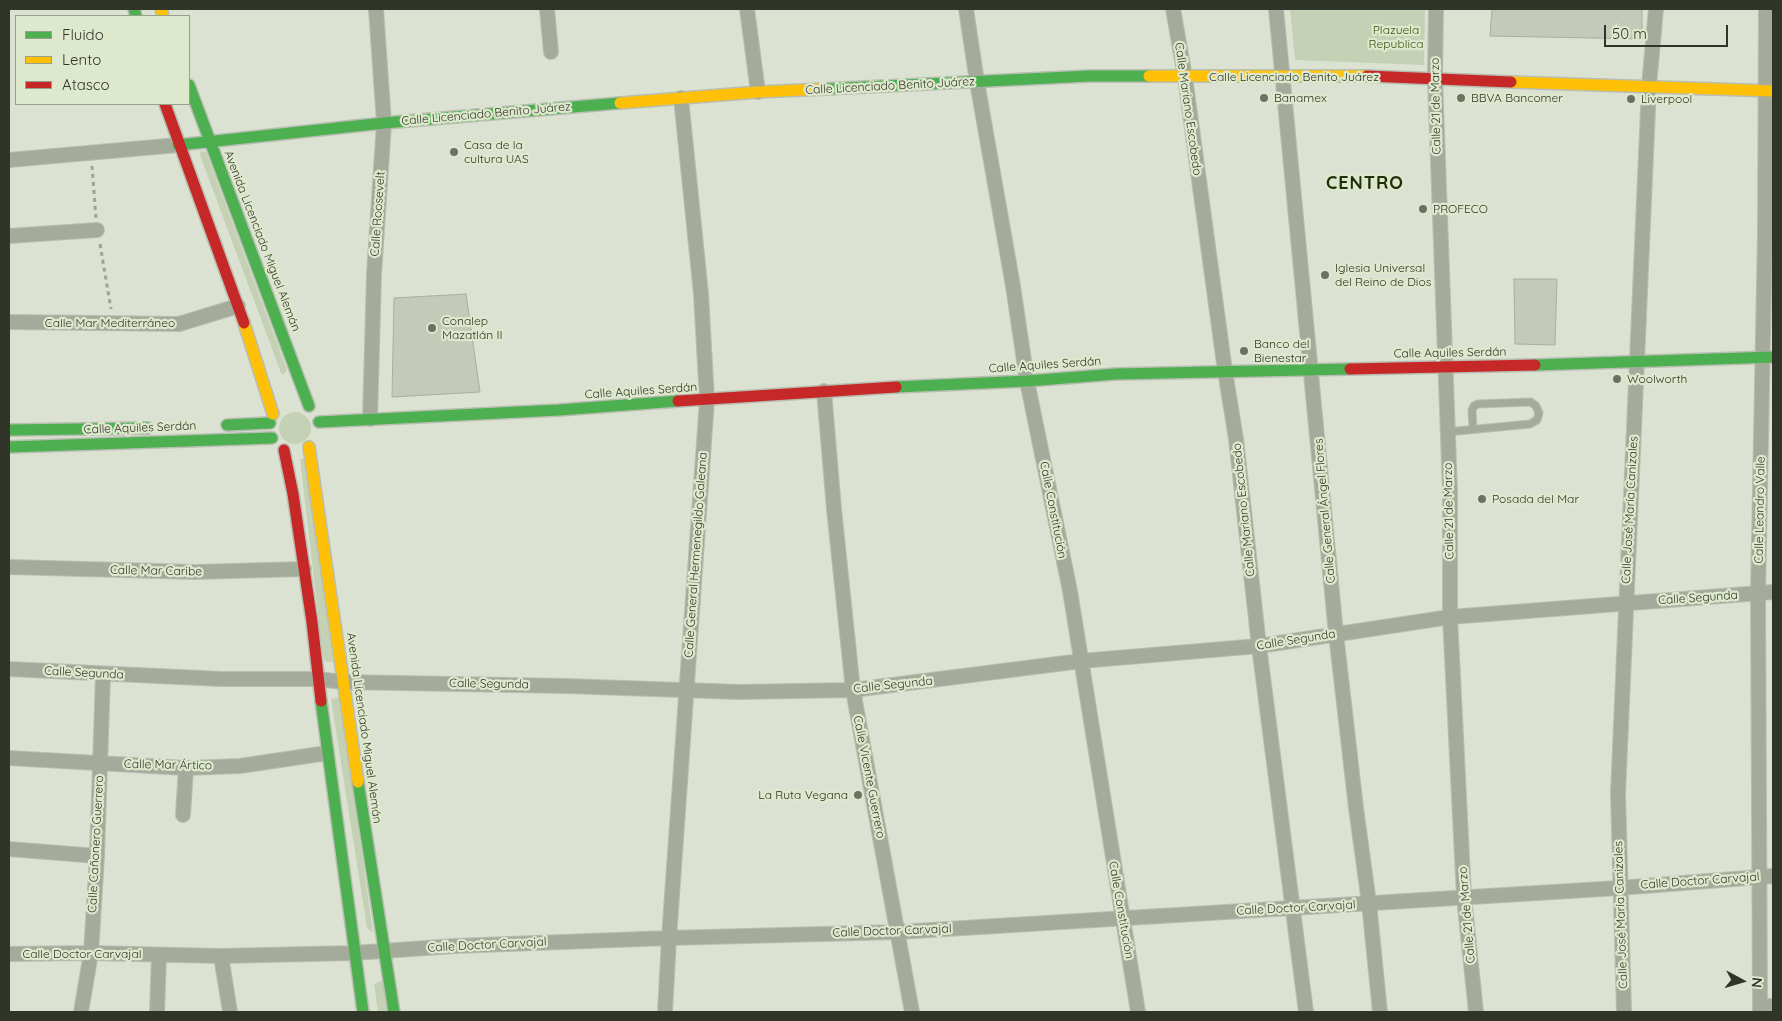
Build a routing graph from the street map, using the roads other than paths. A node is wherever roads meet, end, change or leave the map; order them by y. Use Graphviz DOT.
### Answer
graph roads {
  1 [pos="376,9"];
  2 [pos="547,9"];
  3 [pos="747,9"];
  4 [pos="966,9"];
  5 [pos="1173,9"];
  6 [pos="1276,9"];
  7 [pos="1436,9"];
  8 [pos="1656,9"];
  9 [pos="1766,9"];
  10 [pos="552,52"];
  11 [pos="1282,75"];
  12 [pos="1184,76"];
  13 [pos="1435,78"];
  14 [pos="977,82"];
  15 [pos="1649,86"];
  16 [pos="190,88"];
  17 [pos="1769,91"];
  18 [pos="758,92"];
  19 [pos="681,98"];
  20 [pos="165,105"];
  21 [pos="384,123"];
  22 [pos="210,141"];
  23 [pos="178,145"];
  24 [pos="9,160"];
  25 [pos="97,230"];
  26 [pos="9,236"];
  27 [pos="238,306"];
  28 [pos="9,322"];
  29 [pos="1768,357"];
  30 [pos="1638,361"];
  31 [pos="1444,368"];
  32 [pos="1311,369"];
  33 [pos="1225,371"];
  34 [pos="1027,382"];
  35 [pos="824,390"];
  36 [pos="707,400"];
  37 [pos="309,406"];
  38 [pos="271,418"];
  39 [pos="370,420"];
  40 [pos="219,426"];
  41 [pos="156,428"];
  42 [pos="1473,428"];
  43 [pos="9,430"];
  44 [pos="318,430"];
  45 [pos="1447,432"];
  46 [pos="272,438"];
  47 [pos="9,447"];
  48 [pos="296,450"];
  49 [pos="9,568"];
  50 [pos="304,569"];
  51 [pos="1773,592"];
  52 [pos="1758,593"];
  53 [pos="1626,603"];
  54 [pos="1450,617"];
  55 [pos="1336,634"];
  56 [pos="1259,646"];
  57 [pos="1081,661"];
  58 [pos="9,669"];
  59 [pos="103,675"];
  60 [pos="318,679"];
  61 [pos="343,682"];
  62 [pos="687,690"];
  63 [pos="853,690"];
  64 [pos="327,753"];
  65 [pos="9,758"];
  66 [pos="100,763"];
  67 [pos="186,768"];
  68 [pos="182,815"];
  69 [pos="9,849"];
  70 [pos="97,856"];
  71 [pos="1766,876"];
  72 [pos="1619,888"];
  73 [pos="1464,897"];
  74 [pos="1369,904"];
  75 [pos="1292,907"];
  76 [pos="1122,918"];
  77 [pos="898,932"];
  78 [pos="669,938"];
  79 [pos="385,951"];
  80 [pos="354,952"];
  81 [pos="91,953"];
  82 [pos="9,954"];
  83 [pos="159,955"];
  84 [pos="221,956"];
  85 [pos="1764,1008"];
  86 [pos="81,1012"];
  87 [pos="157,1012"];
  88 [pos="230,1012"];
  89 [pos="363,1012"];
  90 [pos="394,1012"];
  91 [pos="665,1012"];
  92 [pos="912,1012"];
  93 [pos="1138,1012"];
  94 [pos="1306,1012"];
  95 [pos="1380,1012"];
  96 [pos="1476,1012"];
  97 [pos="1624,1012"];
  1 -- 21 [label="street, Calle Roosevelt"];
  2 -- 10 [label="street"];
  3 -- 18 [label="street"];
  4 -- 14 [label="street, Calle Constitución"];
  5 -- 12 [label="street, Calle Mariano Escobedo"];
  6 -- 11 [label="street, Calle General Ángel Flores"];
  7 -- 13 [label="street, Calle 21 de Marzo"];
  8 -- 15 [label="street, Calle José María Canizales"];
  9 -- 17 [label="street, Calle Leandro Valle"];
  11 -- 12 [label="street, Calle Licenciado Benito Juárez"];
  11 -- 13 [label="street, Calle Licenciado Benito Juárez"];
  11 -- 32 [label="street, Calle General Ángel Flores"];
  12 -- 14 [label="street, Calle Licenciado Benito Juárez"];
  12 -- 33 [label="street, Calle Mariano Escobedo"];
  13 -- 15 [label="street, Calle Licenciado Benito Juárez"];
  13 -- 31 [label="street, Calle 21 de Marzo"];
  14 -- 18 [label="street, Calle Licenciado Benito Juárez"];
  14 -- 34 [label="street, Calle Constitución"];
  15 -- 17 [label="street, Calle Licenciado Benito Juárez"];
  15 -- 30 [label="street, Calle José María Canizales"];
  16 -- 22 [label="street, Avenida Licenciado Miguel Alemán"];
  17 -- 29 [label="street, Calle Leandro Valle"];
  18 -- 19 [label="street, Calle Licenciado Benito Juárez"];
  19 -- 21 [label="street, Calle Licenciado Benito Juárez"];
  19 -- 36 [label="street, Calle General Hermenegildo Galeana"];
  20 -- 23 [label="street"];
  21 -- 22 [label="street, Calle Licenciado Benito Juárez"];
  21 -- 39 [label="street, Calle Roosevelt"];
  22 -- 23 [label="street, Calle Licenciado Benito Juárez"];
  22 -- 37 [label="street, Avenida Licenciado Miguel Alemán"];
  23 -- 24 [label="street, Calle Licenciado Benito Juárez"];
  23 -- 27 [label="street"];
  25 -- 26 [label="street"];
  27 -- 28 [label="street, Calle Mar Mediterráneo"];
  27 -- 38 [label="street"];
  29 -- 30 [label="street, Calle Aquiles Serdán"];
  29 -- 52 [label="street, Calle Leandro Valle"];
  30 -- 31 [label="street, Calle Aquiles Serdán"];
  30 -- 53 [label="street, Calle José María Canizales"];
  31 -- 32 [label="street, Calle Aquiles Serdán"];
  31 -- 45 [label="street, Calle 21 de Marzo"];
  32 -- 33 [label="street, Calle Aquiles Serdán"];
  32 -- 55 [label="street, Calle General Ángel Flores"];
  33 -- 34 [label="street, Calle Aquiles Serdán"];
  33 -- 56 [label="street, Calle Mariano Escobedo"];
  34 -- 35 [label="street, Calle Aquiles Serdán"];
  34 -- 57 [label="street, Calle Constitución"];
  35 -- 36 [label="street, Calle Aquiles Serdán"];
  35 -- 63 [label="street, Calle Vicente Guerrero"];
  36 -- 39 [label="street, Calle Aquiles Serdán"];
  36 -- 62 [label="street, Calle General Hermenegildo Galeana"];
  37 -- 38 [label="street"];
  37 -- 44 [label="street"];
  38 -- 40 [label="street"];
  38 -- 46 [label="street"];
  39 -- 44 [label="street, Calle Aquiles Serdán"];
  41 -- 43 [label="street, Calle Aquiles Serdán"];
  42 -- 42 [label="lane"];
  42 -- 45 [label="lane"];
  44 -- 48 [label="street"];
  45 -- 54 [label="street, Calle 21 de Marzo"];
  46 -- 47 [label="street, Calle Aquiles Serdán"];
  46 -- 48 [label="street"];
  48 -- 50 [label="street"];
  48 -- 61 [label="street, Avenida Licenciado Miguel Alemán"];
  49 -- 50 [label="street, Calle Mar Caribe"];
  50 -- 60 [label="street"];
  51 -- 52 [label="street, Calle Segunda"];
  52 -- 53 [label="street, Calle Segunda"];
  52 -- 71 [label="street, Calle Leandro Valle"];
  53 -- 54 [label="street, Calle Segunda"];
  53 -- 72 [label="street, Calle José María Canizales"];
  54 -- 55 [label="street, Calle Segunda"];
  54 -- 73 [label="street, Calle 21 de Marzo"];
  55 -- 56 [label="street, Calle Segunda"];
  55 -- 74 [label="street, Calle General Ángel Flores"];
  56 -- 57 [label="street, Calle Segunda"];
  56 -- 75 [label="street, Calle Mariano Escobedo"];
  57 -- 63 [label="street, Calle Segunda"];
  57 -- 76 [label="street, Calle Constitución"];
  58 -- 59 [label="street, Calle Segunda"];
  59 -- 60 [label="street, Calle Segunda"];
  59 -- 66 [label="street, Calle Cañonero Guerrero"];
  60 -- 61 [label="street, Calle Segunda"];
  60 -- 64 [label="street"];
  61 -- 62 [label="street, Calle Segunda"];
  61 -- 79 [label="street, Avenida Licenciado Miguel Alemán"];
  62 -- 63 [label="street, Calle Segunda"];
  62 -- 78 [label="street, Calle General Hermenegildo Galeana"];
  63 -- 77 [label="street, Calle Vicente Guerrero"];
  64 -- 67 [label="street, Calle Mar Ártico"];
  64 -- 80 [label="street"];
  65 -- 66 [label="street, Calle Mar Ártico"];
  66 -- 67 [label="street, Calle Mar Ártico"];
  66 -- 70 [label="street, Calle Cañonero Guerrero"];
  67 -- 68 [label="street"];
  69 -- 70 [label="street"];
  70 -- 81 [label="street, Calle Cañonero Guerrero"];
  71 -- 72 [label="street, Calle Doctor Carvajal"];
  71 -- 85 [label="street, Calle Leandro Valle"];
  72 -- 73 [label="street, Calle Doctor Carvajal"];
  72 -- 97 [label="street, Calle José María Canizales"];
  73 -- 74 [label="street, Calle Doctor Carvajal"];
  73 -- 96 [label="street, Calle 21 de Marzo"];
  74 -- 75 [label="street, Calle Doctor Carvajal"];
  74 -- 95 [label="street, Calle General Ángel Flores"];
  75 -- 76 [label="street, Calle Doctor Carvajal"];
  75 -- 94 [label="street, Calle Mariano Escobedo"];
  76 -- 77 [label="street, Calle Doctor Carvajal"];
  76 -- 93 [label="street, Calle Constitución"];
  77 -- 78 [label="street, Calle Doctor Carvajal"];
  77 -- 92 [label="street, Calle Vicente Guerrero"];
  78 -- 79 [label="street, Calle Doctor Carvajal"];
  78 -- 91 [label="street, Calle General Hermenegildo Galeana"];
  79 -- 80 [label="street, Calle Doctor Carvajal"];
  79 -- 90 [label="street, Avenida Licenciado Miguel Alemán"];
  80 -- 84 [label="street, Calle Doctor Carvajal"];
  80 -- 89 [label="street"];
  81 -- 82 [label="street, Calle Doctor Carvajal"];
  81 -- 83 [label="street, Calle Doctor Carvajal"];
  81 -- 86 [label="street, Calle Cañonero Guerrero"];
  83 -- 84 [label="street, Calle Doctor Carvajal"];
  83 -- 87 [label="street"];
  84 -- 88 [label="street"];
}
